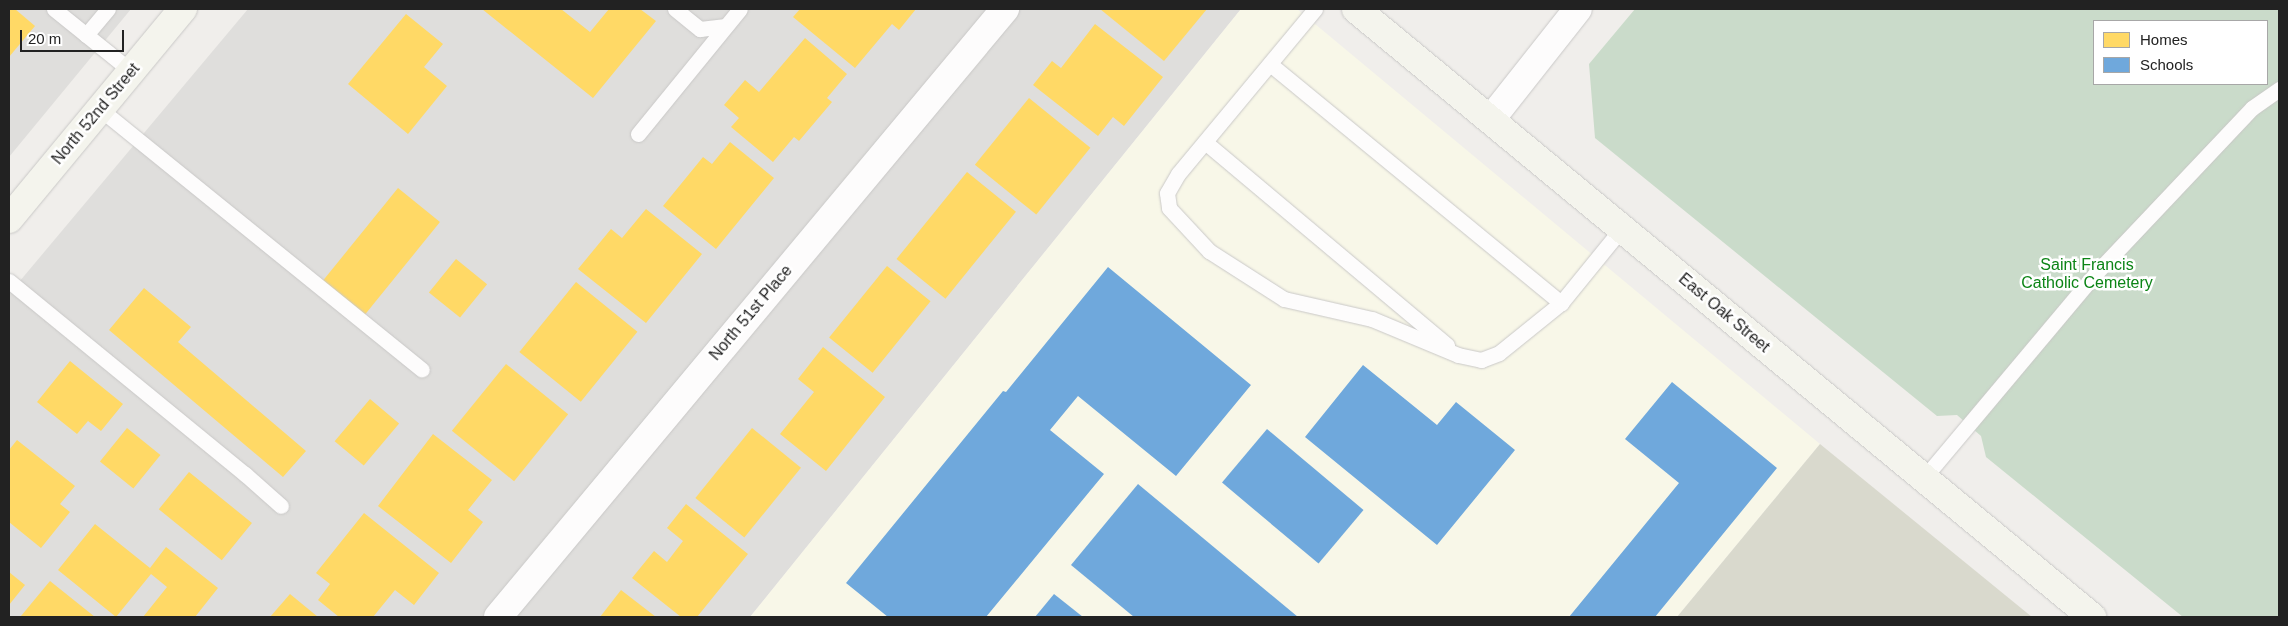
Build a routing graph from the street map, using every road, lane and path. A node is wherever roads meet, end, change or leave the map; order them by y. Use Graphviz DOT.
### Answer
graph roads {
  1 [pos="54,9"];
  2 [pos="108,9"];
  3 [pos="183,9"];
  4 [pos="675,9"];
  5 [pos="740,9"];
  6 [pos="1005,9"];
  7 [pos="1315,9"];
  8 [pos="1356,9"];
  9 [pos="1578,9"];
  10 [pos="726,26"];
  11 [pos="86,35"];
  12 [pos="1270,64"];
  13 [pos="131,71"];
  14 [pos="2279,89"];
  15 [pos="100,109"];
  16 [pos="1491,119"];
  17 [pos="638,134"];
  18 [pos="1205,142"];
  19 [pos="9,219"];
  20 [pos="1622,228"];
  21 [pos="9,281"];
  22 [pos="1561,303"];
  23 [pos="1458,355"];
  24 [pos="422,370"];
  25 [pos="1923,479"];
  26 [pos="281,506"];
  27 [pos="498,617"];
  28 [pos="2092,617"];
  1 -- 11 [label="lane"];
  2 -- 11 [label="lane"];
  3 -- 13 [label="street, North 52nd Street"];
  4 -- 10 [label="lane"];
  5 -- 10 [label="lane"];
  6 -- 27 [label="street, North 51st Place"];
  7 -- 12 [label="lane"];
  8 -- 16 [label="street, East Oak Street"];
  9 -- 16 [label="street"];
  10 -- 17 [label="lane"];
  11 -- 13 [label="lane"];
  12 -- 18 [label="lane"];
  12 -- 22 [label="lane"];
  13 -- 15 [label="street, North 52nd Street"];
  14 -- 25 [label="lane"];
  15 -- 19 [label="street, North 52nd Street"];
  15 -- 24 [label="lane"];
  16 -- 20 [label="street, East Oak Street"];
  18 -- 23 [label="lane"];
  18 -- 23 [label="lane"];
  20 -- 22 [label="lane"];
  20 -- 25 [label="street, East Oak Street"];
  21 -- 26 [label="lane"];
  22 -- 23 [label="lane"];
  25 -- 28 [label="street, East Oak Street"];
}
